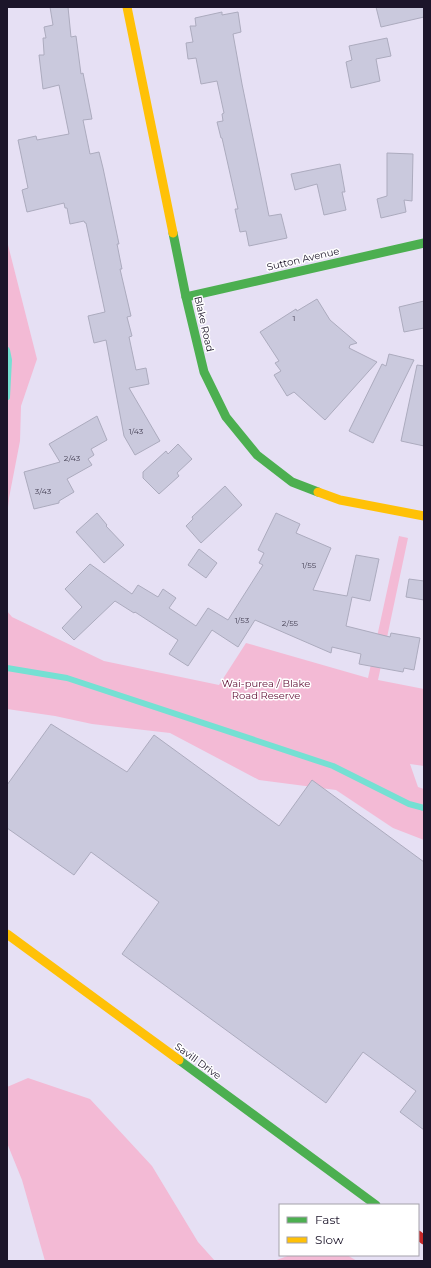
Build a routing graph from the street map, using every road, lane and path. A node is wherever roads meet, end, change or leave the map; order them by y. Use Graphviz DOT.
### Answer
graph roads {
  1 [pos="127,7"];
  2 [pos="424,243"];
  3 [pos="186,297"];
  4 [pos="424,516"];
  5 [pos="7,934"];
  6 [pos="375,1204"];
  1 -- 3 [label="street, Blake Road"];
  2 -- 3 [label="street, Sutton Avenue"];
  3 -- 4 [label="street, Blake Road"];
  5 -- 6 [label="street, Savill Drive"];
}
